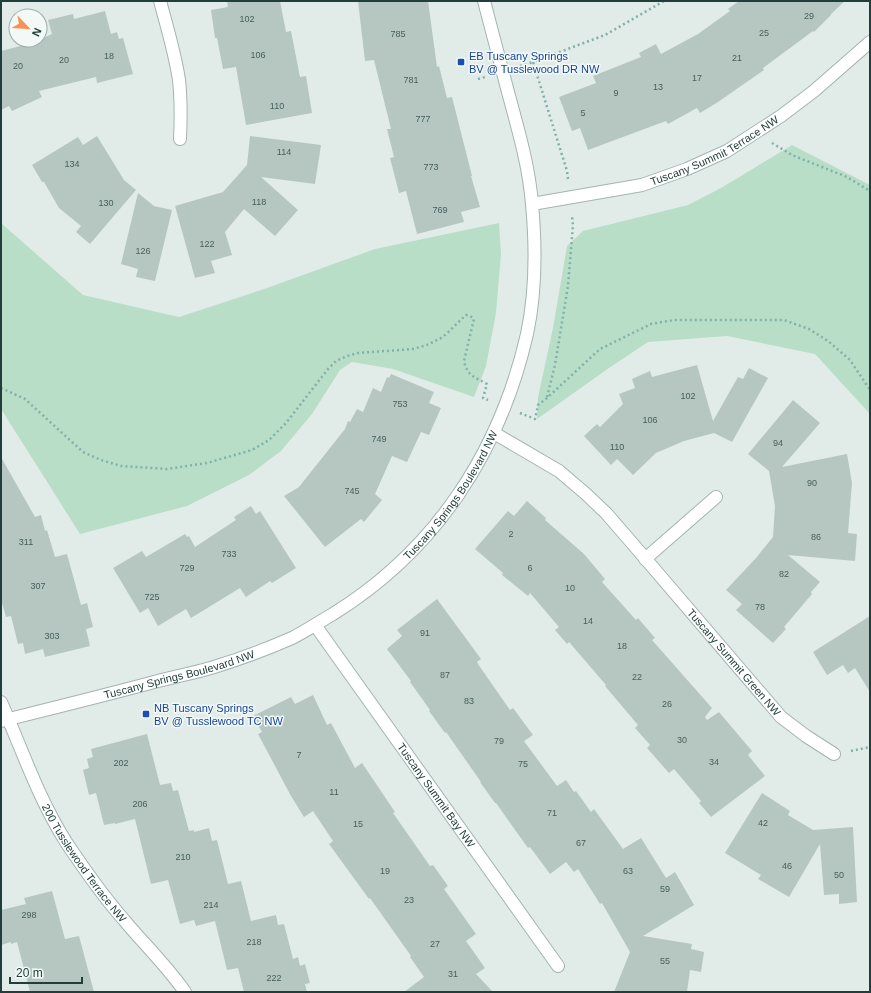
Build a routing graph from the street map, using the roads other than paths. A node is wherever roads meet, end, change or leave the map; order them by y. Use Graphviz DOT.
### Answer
graph roads {
  1 [pos="160,1"];
  2 [pos="484,1"];
  3 [pos="870,42"];
  4 [pos="180,139"];
  5 [pos="532,204"];
  6 [pos="494,433"];
  7 [pos="716,496"];
  8 [pos="645,559"];
  9 [pos="315,625"];
  10 [pos="1,702"];
  11 [pos="5,720"];
  12 [pos="834,754"];
  13 [pos="558,966"];
  14 [pos="185,992"];
  1 -- 4 [label="street"];
  2 -- 5 [label="street, Tuscany Springs Boulevard NW"];
  3 -- 5 [label="street, Tuscany Summit Terrace NW"];
  5 -- 6 [label="street, Tuscany Springs Boulevard NW"];
  6 -- 8 [label="street, Tuscany Summit Green NW"];
  6 -- 9 [label="street, Tuscany Springs Boulevard NW"];
  7 -- 8 [label="street"];
  8 -- 12 [label="street, Tuscany Summit Green NW"];
  9 -- 11 [label="street, Tuscany Springs Boulevard NW"];
  9 -- 13 [label="street, Tuscany Summit Bay NW"];
  10 -- 11 [label="street, 200 Tusslewood Terrace NW"];
  11 -- 14 [label="street, 200 Tusslewood Terrace NW"];
}
